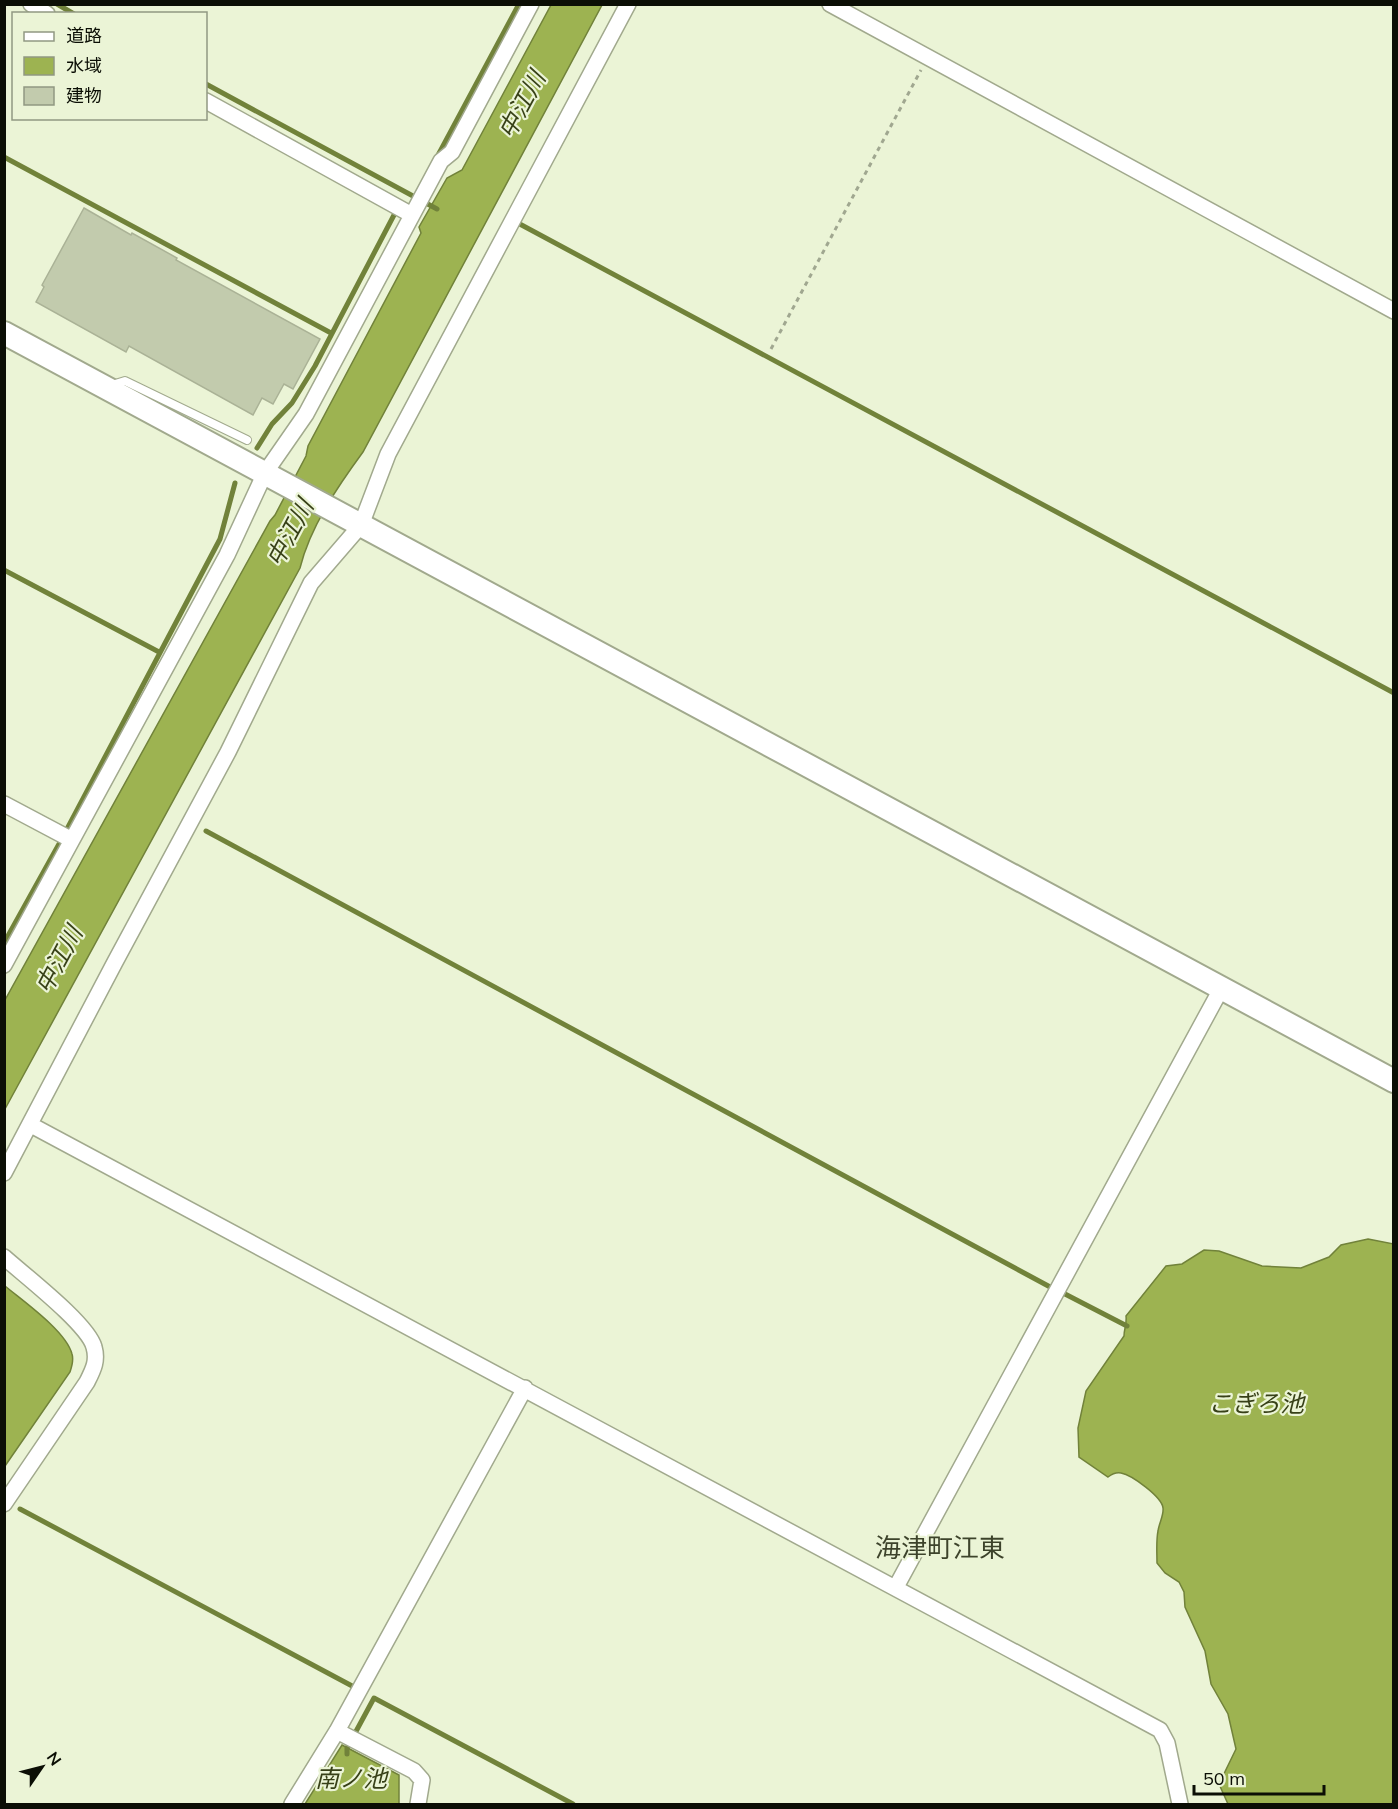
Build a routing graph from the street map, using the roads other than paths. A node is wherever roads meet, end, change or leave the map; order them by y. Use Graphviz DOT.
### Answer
graph roads {
  1 [pos="31,4"];
  2 [pos="531,4"];
  3 [pos="628,4"];
  4 [pos="830,4"];
  5 [pos="44,12"];
  6 [pos="207,102"];
  7 [pos="413,212"];
  8 [pos="1394,311"];
  9 [pos="4,333"];
  10 [pos="105,387"];
  11 [pos="247,440"];
  12 [pos="270,475"];
  13 [pos="353,521"];
  14 [pos="4,804"];
  15 [pos="72,840"];
  16 [pos="4,965"];
  17 [pos="1221,989"];
  18 [pos="1394,1081"];
  19 [pos="31,1125"];
  20 [pos="4,1173"];
  21 [pos="4,1257"];
  22 [pos="525,1388"];
  23 [pos="4,1504"];
  24 [pos="896,1587"];
  25 [pos="345,1735"];
  26 [pos="292,1804"];
  27 [pos="418,1804"];
  28 [pos="1180,1804"];
  1 -- 5 [label="street"];
  2 -- 7 [label="street"];
  3 -- 13 [label="street"];
  4 -- 8 [label="street"];
  6 -- 7 [label="street"];
  7 -- 12 [label="street"];
  9 -- 10 [label="street"];
  10 -- 11 [label="lane"];
  10 -- 12 [label="street"];
  12 -- 13 [label="street"];
  12 -- 15 [label="street"];
  13 -- 17 [label="street"];
  13 -- 19 [label="street"];
  14 -- 15 [label="street"];
  15 -- 16 [label="street"];
  17 -- 18 [label="street"];
  17 -- 24 [label="street"];
  19 -- 20 [label="street"];
  19 -- 22 [label="street"];
  21 -- 23 [label="street"];
  22 -- 24 [label="street"];
  22 -- 25 [label="street"];
  24 -- 28 [label="street"];
  25 -- 26 [label="street"];
  25 -- 27 [label="street"];
}
